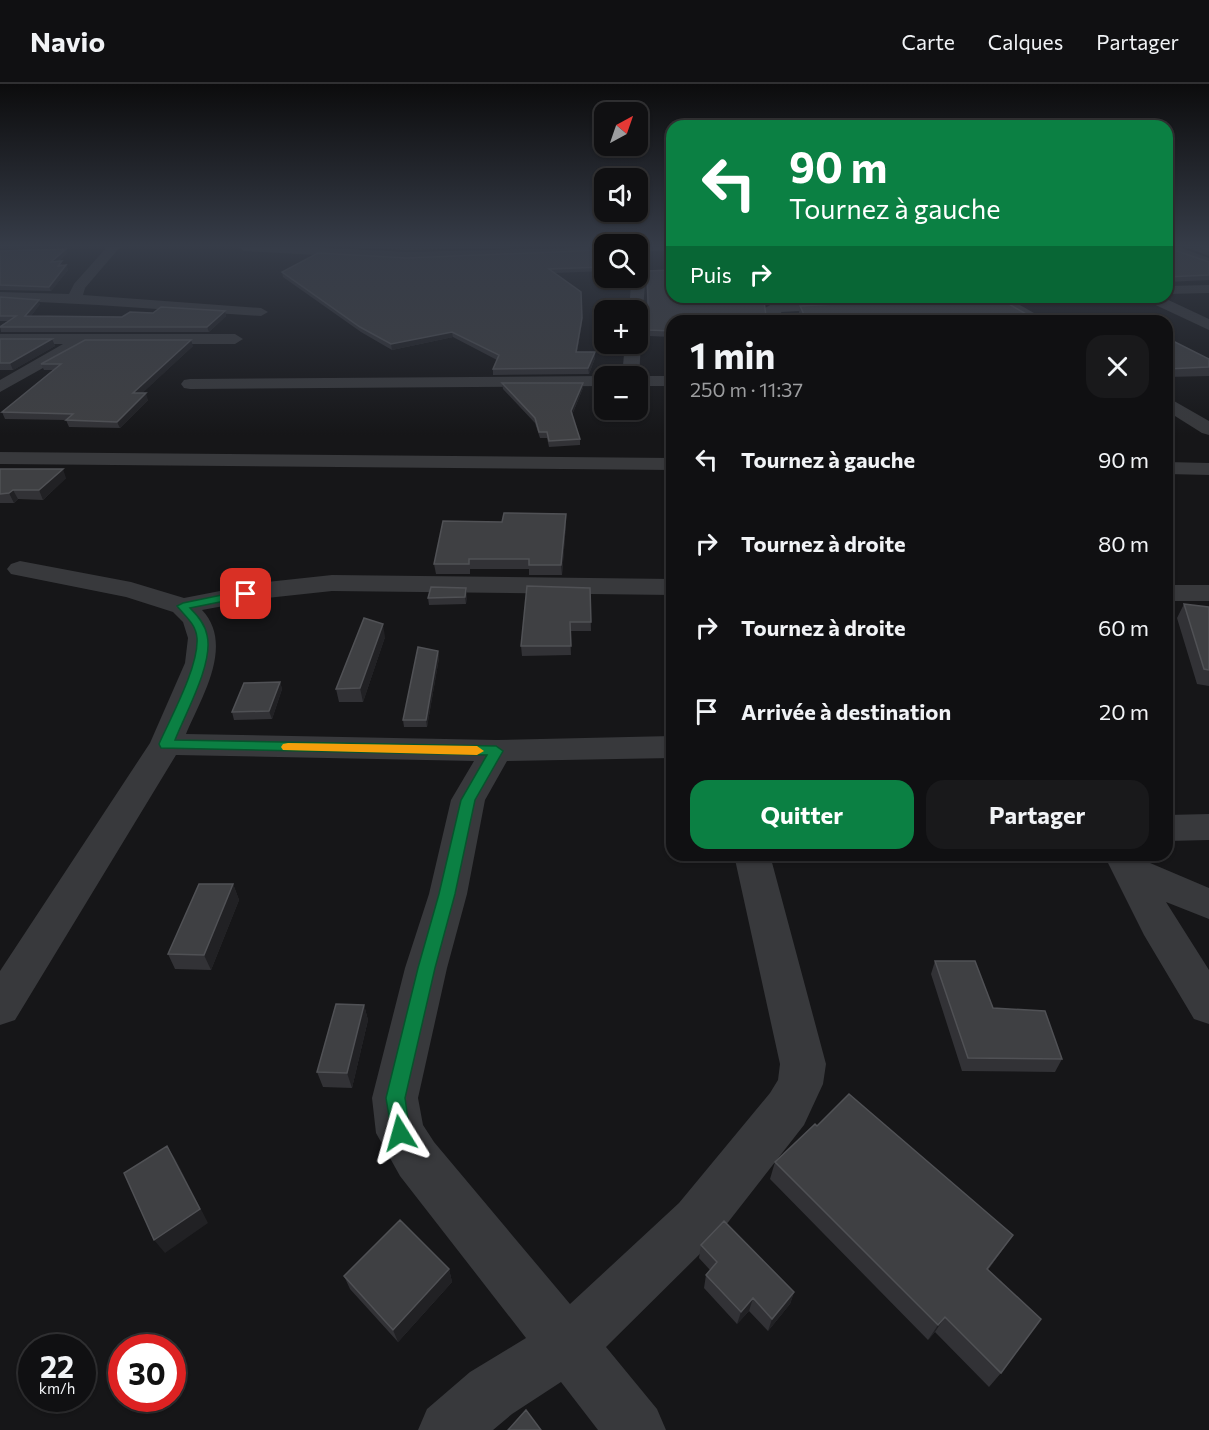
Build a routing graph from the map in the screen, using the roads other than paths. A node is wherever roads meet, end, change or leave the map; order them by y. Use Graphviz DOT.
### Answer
graph roads {
  1 [pos="220,310"];
  2 [pos="1177,310"];
  3 [pos="261,312"];
  4 [pos="1209,325"];
  5 [pos="0,339"];
  6 [pos="83,339"];
  7 [pos="235,339"];
  8 [pos="594,381"];
  9 [pos="648,381"];
  10 [pos="666,381"];
  11 [pos="190,384"];
  12 [pos="0,387"];
  13 [pos="1173,408"];
  14 [pos="1209,429"];
  15 [pos="0,459"];
  16 [pos="666,464"];
  17 [pos="1173,468"];
  18 [pos="1209,468"];
  19 [pos="20,569"];
  20 [pos="666,587"];
  21 [pos="1173,592"];
  22 [pos="1209,594"];
  23 [pos="183,606"];
  24 [pos="166,744"];
  25 [pos="666,747"];
  26 [pos="496,751"];
  27 [pos="1209,827"];
  28 [pos="1173,828"];
  29 [pos="753,861"];
  30 [pos="1126,862"];
  31 [pos="1209,903"];
  32 [pos="1209,1006"];
  33 [pos="0,1007"];
  34 [pos="568,1344"];
  35 [pos="448,1430"];
  36 [pos="636,1430"];
  1 -- 3 [label="street"];
  2 -- 4 [label="street"];
  5 -- 6 [label="street"];
  6 -- 7 [label="street"];
  6 -- 12 [label="street"];
  8 -- 11 [label="street"];
  9 -- 10 [label="street"];
  13 -- 14 [label="street"];
  15 -- 16 [label="street"];
  17 -- 18 [label="street"];
  19 -- 23 [label="street"];
  20 -- 23 [label="street"];
  21 -- 22 [label="street"];
  23 -- 24 [label="street"];
  24 -- 26 [label="street"];
  24 -- 33 [label="street"];
  25 -- 26 [label="street"];
  26 -- 34 [label="street"];
  27 -- 28 [label="street"];
  29 -- 34 [label="street"];
  30 -- 31 [label="street"];
  30 -- 32 [label="street"];
  34 -- 35 [label="street"];
  34 -- 36 [label="street"];
}
